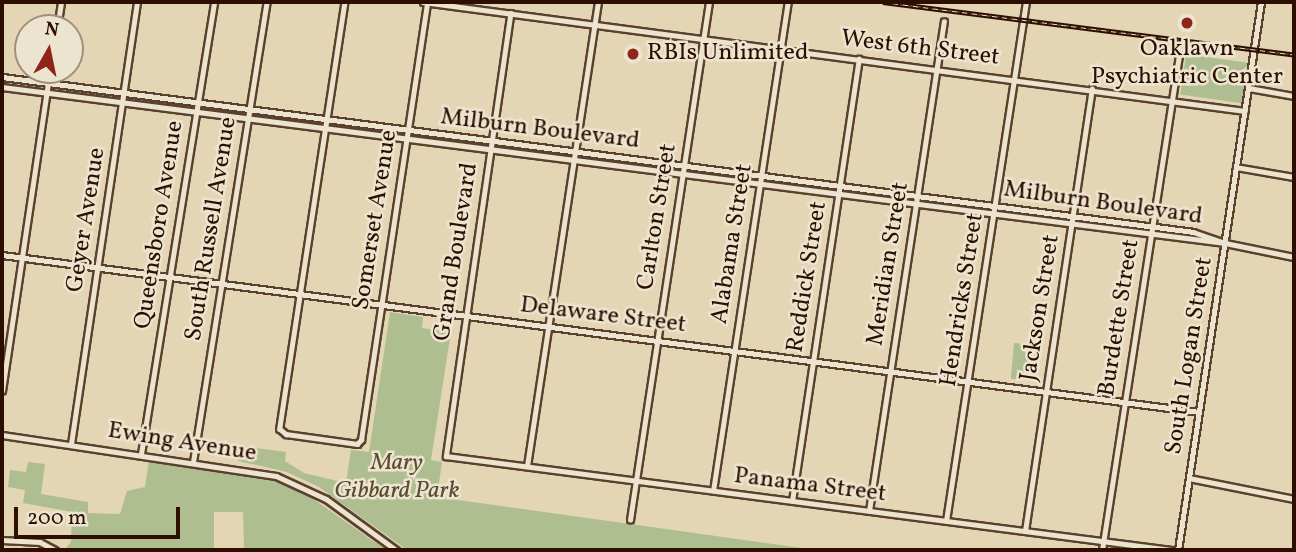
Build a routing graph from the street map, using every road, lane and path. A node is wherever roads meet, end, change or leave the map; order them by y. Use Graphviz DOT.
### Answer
graph roads {
  1 [pos="137,2"];
  2 [pos="214,2"];
  3 [pos="267,2"];
  4 [pos="345,2"];
  5 [pos="425,2"];
  6 [pos="598,2"];
  7 [pos="709,2"];
  8 [pos="1026,2"];
  9 [pos="1261,2"];
  10 [pos="788,3"];
  11 [pos="511,13"];
  12 [pos="944,22"];
  13 [pos="595,24"];
  14 [pos="703,38"];
  15 [pos="781,48"];
  16 [pos="1180,49"];
  17 [pos="859,59"];
  18 [pos="936,69"];
  19 [pos="1014,79"];
  20 [pos="48,84"];
  21 [pos="56,84"];
  22 [pos="2,87"];
  23 [pos="1249,88"];
  24 [pos="1092,89"];
  25 [pos="47,93"];
  26 [pos="124,93"];
  27 [pos="1294,96"];
  28 [pos="1172,100"];
  29 [pos="122,102"];
  30 [pos="198,102"];
  31 [pos="250,109"];
  32 [pos="1245,111"];
  33 [pos="196,112"];
  34 [pos="248,119"];
  35 [pos="326,119"];
  36 [pos="325,129"];
  37 [pos="407,130"];
  38 [pos="406,140"];
  39 [pos="492,141"];
  40 [pos="490,150"];
  41 [pos="575,152"];
  42 [pos="574,161"];
  43 [pos="684,166"];
  44 [pos="1237,167"];
  45 [pos="682,176"];
  46 [pos="762,176"];
  47 [pos="1294,177"];
  48 [pos="760,186"];
  49 [pos="839,186"];
  50 [pos="838,196"];
  51 [pos="918,196"];
  52 [pos="916,206"];
  53 [pos="995,206"];
  54 [pos="994,216"];
  55 [pos="1073,216"];
  56 [pos="1071,226"];
  57 [pos="1152,227"];
  58 [pos="1150,237"];
  59 [pos="1225,243"];
  60 [pos="2,255"];
  61 [pos="1294,257"];
  62 [pos="22,258"];
  63 [pos="97,268"];
  64 [pos="169,277"];
  65 [pos="222,284"];
  66 [pos="300,294"];
  67 [pos="381,305"];
  68 [pos="465,316"];
  69 [pos="549,327"];
  70 [pos="657,341"];
  71 [pos="735,351"];
  72 [pos="813,361"];
  73 [pos="890,371"];
  74 [pos="968,381"];
  75 [pos="2,391"];
  76 [pos="1046,392"];
  77 [pos="1125,402"];
  78 [pos="1199,412"];
  79 [pos="2,435"];
  80 [pos="71,444"];
  81 [pos="141,454"];
  82 [pos="445,454"];
  83 [pos="193,462"];
  84 [pos="527,466"];
  85 [pos="1189,478"];
  86 [pos="636,481"];
  87 [pos="713,491"];
  88 [pos="1294,499"];
  89 [pos="792,501"];
  90 [pos="869,511"];
  91 [pos="630,520"];
  92 [pos="946,521"];
  93 [pos="1025,531"];
  94 [pos="2,540"];
  95 [pos="1103,541"];
  96 [pos="55,550"];
  97 [pos="396,550"];
  98 [pos="1102,550"];
  99 [pos="1171,550"];
  100 [pos="1178,550"];
  1 -- 26 [label="street, Geyer Avenue"];
  2 -- 30 [label="street, Queensboro Avenue"];
  3 -- 31 [label="street, South Russell Avenue"];
  4 -- 35 [label="street"];
  5 -- 11 [label="street, West 6th Street"];
  5 -- 37 [label="street, Somerset Avenue"];
  6 -- 13 [label="street"];
  7 -- 14 [label="street, Carlton Street"];
  8 -- 19 [label="street, Hendricks Street"];
  9 -- 23 [label="street, South Logan Street"];
  10 -- 15 [label="street, Alabama Street"];
  11 -- 13 [label="street, West 6th Street"];
  11 -- 39 [label="street, Grand Boulevard"];
  12 -- 18 [label="street, Meridian Street"];
  13 -- 14 [label="street, West 6th Street"];
  13 -- 41 [label="street"];
  14 -- 15 [label="street, West 6th Street"];
  14 -- 43 [label="street, Carlton Street"];
  15 -- 17 [label="street, West 6th Street"];
  15 -- 46 [label="street, Alabama Street"];
  16 -- 28 [label="street, Burdette Street"];
  17 -- 18 [label="street, West 6th Street"];
  17 -- 49 [label="street, Reddick Street"];
  18 -- 19 [label="street, West 6th Street"];
  18 -- 51 [label="street, Meridian Street"];
  19 -- 24 [label="street, West 6th Street"];
  19 -- 53 [label="street, Hendricks Street"];
  20 -- 25 [label="street"];
  21 -- 26 [label="street, Milburn Boulevard"];
  22 -- 25 [label="street, Milburn Boulevard"];
  23 -- 27 [label="street"];
  23 -- 32 [label="street, South Logan Street"];
  24 -- 28 [label="street, West 6th Street"];
  24 -- 55 [label="street, Jackson Street"];
  25 -- 29 [label="street, Milburn Boulevard"];
  25 -- 62 [label="street"];
  26 -- 29 [label="street, Geyer Avenue"];
  26 -- 30 [label="street, Milburn Boulevard"];
  28 -- 32 [label="street, West 6th Street"];
  28 -- 57 [label="street, Burdette Street"];
  29 -- 33 [label="street, Milburn Boulevard"];
  29 -- 63 [label="street, Geyer Avenue"];
  30 -- 31 [label="street, Milburn Boulevard"];
  30 -- 33 [label="street, Queensboro Avenue"];
  31 -- 34 [label="street, South Russell Avenue"];
  31 -- 35 [label="street, Milburn Boulevard"];
  32 -- 44 [label="street, South Logan Street"];
  33 -- 34 [label="street, Milburn Boulevard"];
  33 -- 64 [label="street, Queensboro Avenue"];
  34 -- 36 [label="street, Milburn Boulevard"];
  34 -- 65 [label="street, South Russell Avenue"];
  35 -- 36 [label="street"];
  35 -- 37 [label="street, Milburn Boulevard"];
  36 -- 38 [label="street, Milburn Boulevard"];
  36 -- 66 [label="street"];
  37 -- 38 [label="street, Somerset Avenue"];
  37 -- 39 [label="street, Milburn Boulevard"];
  38 -- 40 [label="street, Milburn Boulevard"];
  38 -- 67 [label="street, Somerset Avenue"];
  39 -- 40 [label="street, Grand Boulevard"];
  39 -- 41 [label="street, Milburn Boulevard"];
  40 -- 42 [label="street, Milburn Boulevard"];
  40 -- 68 [label="street, Grand Boulevard"];
  41 -- 42 [label="street"];
  41 -- 43 [label="street, Milburn Boulevard"];
  42 -- 45 [label="street, Milburn Boulevard"];
  42 -- 69 [label="street"];
  43 -- 45 [label="street, Carlton Street"];
  43 -- 46 [label="street, Milburn Boulevard"];
  44 -- 47 [label="street"];
  44 -- 59 [label="street, South Logan Street"];
  45 -- 48 [label="street, Milburn Boulevard"];
  45 -- 70 [label="street, Carlton Street"];
  46 -- 48 [label="street, Alabama Street"];
  46 -- 49 [label="street, Milburn Boulevard"];
  48 -- 50 [label="street, Milburn Boulevard"];
  48 -- 71 [label="street, Alabama Street"];
  49 -- 50 [label="street, Reddick Street"];
  49 -- 51 [label="street, Milburn Boulevard"];
  50 -- 52 [label="street, Milburn Boulevard"];
  50 -- 72 [label="street, Reddick Street"];
  51 -- 52 [label="street, Meridian Street"];
  51 -- 53 [label="street, Milburn Boulevard"];
  52 -- 54 [label="street, Milburn Boulevard"];
  52 -- 73 [label="street, Meridian Street"];
  53 -- 54 [label="street, Hendricks Street"];
  53 -- 55 [label="street, Milburn Boulevard"];
  54 -- 56 [label="street, Milburn Boulevard"];
  54 -- 74 [label="street, Hendricks Street"];
  55 -- 56 [label="street, Jackson Street"];
  55 -- 57 [label="street, Milburn Boulevard"];
  56 -- 58 [label="street, Milburn Boulevard"];
  56 -- 76 [label="street, Jackson Street"];
  57 -- 58 [label="street, Burdette Street"];
  57 -- 59 [label="street, Milburn Boulevard"];
  58 -- 59 [label="street, Milburn Boulevard"];
  58 -- 77 [label="street, Burdette Street"];
  59 -- 61 [label="street"];
  59 -- 78 [label="street, South Logan Street"];
  60 -- 62 [label="street, Delaware Street"];
  62 -- 63 [label="street, Delaware Street"];
  62 -- 75 [label="street"];
  63 -- 64 [label="street, Delaware Street"];
  63 -- 80 [label="street, Geyer Avenue"];
  64 -- 65 [label="street, Delaware Street"];
  64 -- 81 [label="street, Queensboro Avenue"];
  65 -- 66 [label="street, Delaware Street"];
  65 -- 83 [label="street, South Russell Avenue"];
  66 -- 67 [label="street, Delaware Street"];
  66 -- 67 [label="street, Somerset Avenue"];
  67 -- 68 [label="street, Delaware Street"];
  68 -- 69 [label="street, Delaware Street"];
  68 -- 82 [label="street, Grand Boulevard"];
  69 -- 70 [label="street, Delaware Street"];
  69 -- 84 [label="street"];
  70 -- 71 [label="street, Delaware Street"];
  70 -- 86 [label="street, Carlton Street"];
  71 -- 72 [label="street, Delaware Street"];
  71 -- 87 [label="street, Alabama Street"];
  72 -- 73 [label="street, Delaware Street"];
  72 -- 89 [label="street, Reddick Street"];
  73 -- 74 [label="street, Delaware Street"];
  73 -- 90 [label="street, Meridian Street"];
  74 -- 76 [label="street, Delaware Street"];
  74 -- 92 [label="street, Hendricks Street"];
  76 -- 77 [label="street, Delaware Street"];
  76 -- 93 [label="street, Jackson Street"];
  77 -- 78 [label="street, Delaware Street"];
  77 -- 95 [label="street, Burdette Street"];
  78 -- 85 [label="street, South Logan Street"];
  79 -- 80 [label="street, Ewing Avenue"];
  80 -- 81 [label="street, Ewing Avenue"];
  81 -- 83 [label="street, Ewing Avenue"];
  82 -- 84 [label="street, Panama Street"];
  83 -- 97 [label="street, Ewing Avenue"];
  84 -- 86 [label="street, Panama Street"];
  85 -- 88 [label="street"];
  85 -- 100 [label="street, South Logan Street"];
  86 -- 87 [label="street, Panama Street"];
  86 -- 91 [label="street, Carlton Street"];
  87 -- 89 [label="street, Panama Street"];
  89 -- 90 [label="street, Panama Street"];
  90 -- 92 [label="street, Panama Street"];
  92 -- 93 [label="street, Panama Street"];
  93 -- 95 [label="street, Panama Street"];
  94 -- 96 [label="street"];
  95 -- 98 [label="street, Burdette Street"];
  95 -- 99 [label="street, Panama Street"];
}
